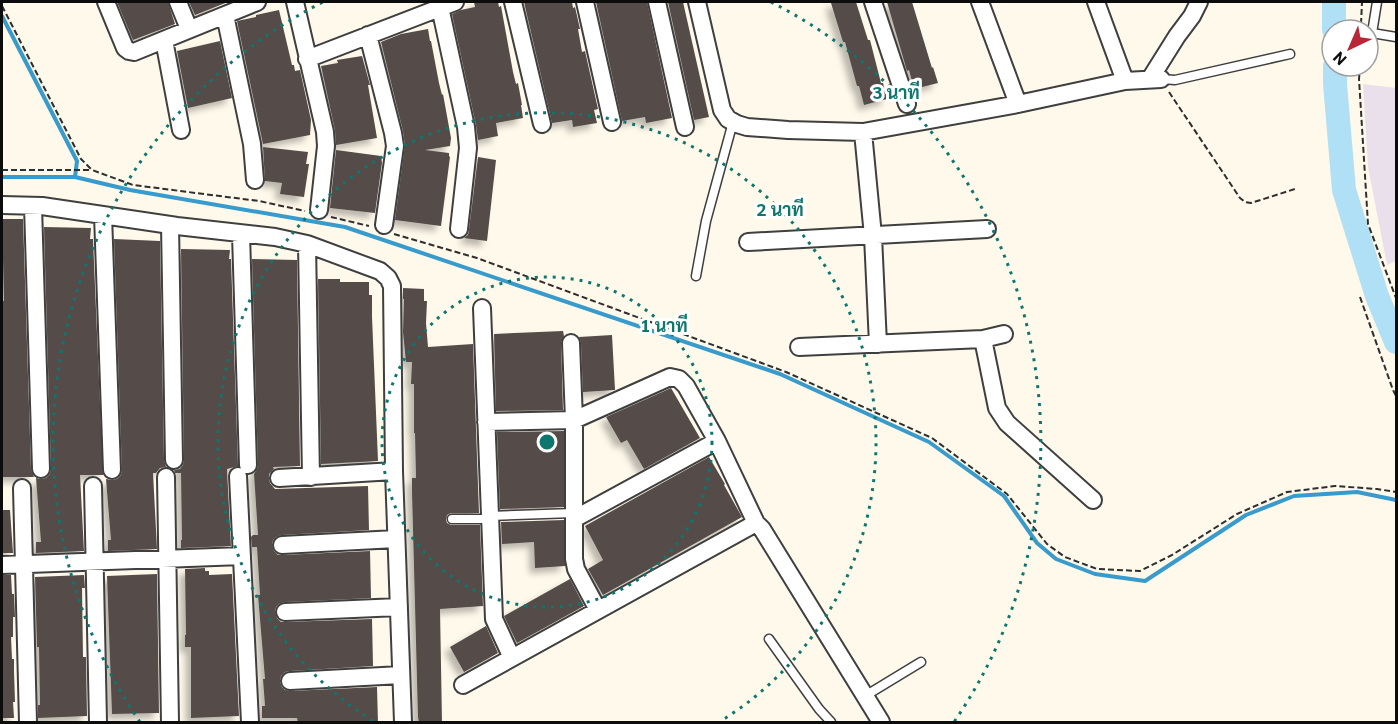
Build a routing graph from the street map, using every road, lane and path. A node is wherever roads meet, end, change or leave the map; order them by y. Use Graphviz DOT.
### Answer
graph roads {
  1 [pos="106,2"];
  2 [pos="178,2"];
  3 [pos="255,2"];
  4 [pos="295,2"];
  5 [pos="513,2"];
  6 [pos="585,2"];
  7 [pos="657,2"];
  8 [pos="697,2"];
  9 [pos="873,2"];
  10 [pos="980,2"];
  11 [pos="1096,2"];
  12 [pos="1199,2"];
  13 [pos="1362,2"];
  14 [pos="1377,2"];
  15 [pos="448,4"];
  16 [pos="2,6"];
  17 [pos="225,15"];
  18 [pos="1361,18"];
  19 [pos="189,29"];
  20 [pos="368,35"];
  21 [pos="1396,37"];
  22 [pos="164,40"];
  23 [pos="1290,54"];
  24 [pos="307,58"];
  25 [pos="1359,78"];
  26 [pos="1155,79"];
  27 [pos="1125,81"];
  28 [pos="907,104"];
  29 [pos="1018,104"];
  30 [pos="612,122"];
  31 [pos="733,122"];
  32 [pos="542,124"];
  33 [pos="685,127"];
  34 [pos="181,130"];
  35 [pos="862,132"];
  36 [pos="2,170"];
  37 [pos="92,170"];
  38 [pos="255,180"];
  39 [pos="1295,189"];
  40 [pos="2,205"];
  41 [pos="33,206"];
  42 [pos="316,212"];
  43 [pos="103,215"];
  44 [pos="170,225"];
  45 [pos="382,228"];
  46 [pos="459,229"];
  47 [pos="987,229"];
  48 [pos="241,234"];
  49 [pos="873,236"];
  50 [pos="748,242"];
  51 [pos="307,244"];
  52 [pos="696,276"];
  53 [pos="1360,297"];
  54 [pos="1396,298"];
  55 [pos="482,308"];
  56 [pos="1004,334"];
  57 [pos="983,339"];
  58 [pos="571,343"];
  59 [pos="878,344"];
  60 [pos="799,347"];
  61 [pos="1396,396"];
  62 [pos="574,420"];
  63 [pos="486,422"];
  64 [pos="717,441"];
  65 [pos="174,460"];
  66 [pos="41,469"];
  67 [pos="112,470"];
  68 [pos="394,471"];
  69 [pos="166,477"];
  70 [pos="311,477"];
  71 [pos="279,478"];
  72 [pos="93,486"];
  73 [pos="22,488"];
  74 [pos="1396,492"];
  75 [pos="1093,500"];
  76 [pos="574,516"];
  77 [pos="490,518"];
  78 [pos="452,519"];
  79 [pos="756,523"];
  80 [pos="396,539"];
  81 [pos="282,545"];
  82 [pos="242,556"];
  83 [pos="167,559"];
  84 [pos="95,562"];
  85 [pos="23,564"];
  86 [pos="2,565"];
  87 [pos="399,607"];
  88 [pos="598,610"];
  89 [pos="285,612"];
  90 [pos="769,639"];
  91 [pos="512,658"];
  92 [pos="921,662"];
  93 [pos="401,675"];
  94 [pos="290,681"];
  95 [pos="463,685"];
  96 [pos="865,696"];
  97 [pos="28,723"];
  98 [pos="98,723"];
  99 [pos="170,723"];
  100 [pos="250,723"];
  101 [pos="403,723"];
  102 [pos="831,723"];
  103 [pos="881,723"];
  1 -- 22 [label="street"];
  2 -- 19 [label="street"];
  3 -- 17 [label="street"];
  4 -- 24 [label="street"];
  5 -- 32 [label="street"];
  6 -- 30 [label="street"];
  7 -- 33 [label="street"];
  8 -- 31 [label="street"];
  9 -- 28 [label="street"];
  10 -- 29 [label="street"];
  11 -- 27 [label="street"];
  12 -- 26 [label="street"];
  13 -- 18 [label="path"];
  14 -- 21 [label="lane"];
  15 -- 20 [label="street"];
  15 -- 46 [label="street"];
  16 -- 37 [label="path"];
  17 -- 19 [label="street"];
  17 -- 38 [label="street"];
  19 -- 22 [label="street"];
  20 -- 24 [label="street"];
  20 -- 45 [label="street"];
  22 -- 34 [label="street"];
  23 -- 26 [label="lane"];
  24 -- 42 [label="street"];
  25 -- 54 [label="path"];
  26 -- 27 [label="street"];
  26 -- 39 [label="path"];
  27 -- 29 [label="street"];
  29 -- 35 [label="street"];
  31 -- 35 [label="street"];
  31 -- 52 [label="lane"];
  35 -- 49 [label="street"];
  36 -- 37 [label="path"];
  37 -- 42 [label="path"];
  40 -- 41 [label="street"];
  41 -- 43 [label="street"];
  41 -- 66 [label="street"];
  42 -- 45 [label="path"];
  43 -- 44 [label="street"];
  43 -- 67 [label="street"];
  44 -- 48 [label="street"];
  44 -- 65 [label="street"];
  45 -- 74 [label="path"];
  47 -- 49 [label="street"];
  48 -- 51 [label="street"];
  48 -- 82 [label="street"];
  49 -- 50 [label="street"];
  49 -- 59 [label="street"];
  51 -- 68 [label="street"];
  51 -- 70 [label="street"];
  53 -- 61 [label="path"];
  55 -- 63 [label="street"];
  56 -- 57 [label="street"];
  57 -- 59 [label="street"];
  57 -- 75 [label="street"];
  58 -- 62 [label="street"];
  59 -- 60 [label="street"];
  62 -- 63 [label="street"];
  62 -- 64 [label="street"];
  62 -- 76 [label="street"];
  63 -- 77 [label="street"];
  64 -- 76 [label="street"];
  64 -- 79 [label="street"];
  68 -- 70 [label="street"];
  68 -- 80 [label="street"];
  69 -- 83 [label="street"];
  70 -- 71 [label="street"];
  72 -- 84 [label="street"];
  73 -- 85 [label="street"];
  76 -- 77 [label="lane"];
  76 -- 88 [label="street"];
  77 -- 78 [label="lane"];
  77 -- 91 [label="street"];
  79 -- 88 [label="street"];
  79 -- 96 [label="street"];
  80 -- 81 [label="street"];
  80 -- 87 [label="street"];
  82 -- 83 [label="street"];
  82 -- 100 [label="street"];
  83 -- 84 [label="street"];
  83 -- 99 [label="street"];
  84 -- 85 [label="street"];
  84 -- 98 [label="street"];
  85 -- 86 [label="street"];
  85 -- 97 [label="street"];
  87 -- 89 [label="street"];
  87 -- 93 [label="street"];
  88 -- 91 [label="street"];
  90 -- 102 [label="lane"];
  91 -- 95 [label="street"];
  92 -- 96 [label="lane"];
  93 -- 94 [label="street"];
  93 -- 101 [label="street"];
  96 -- 103 [label="street"];
}
